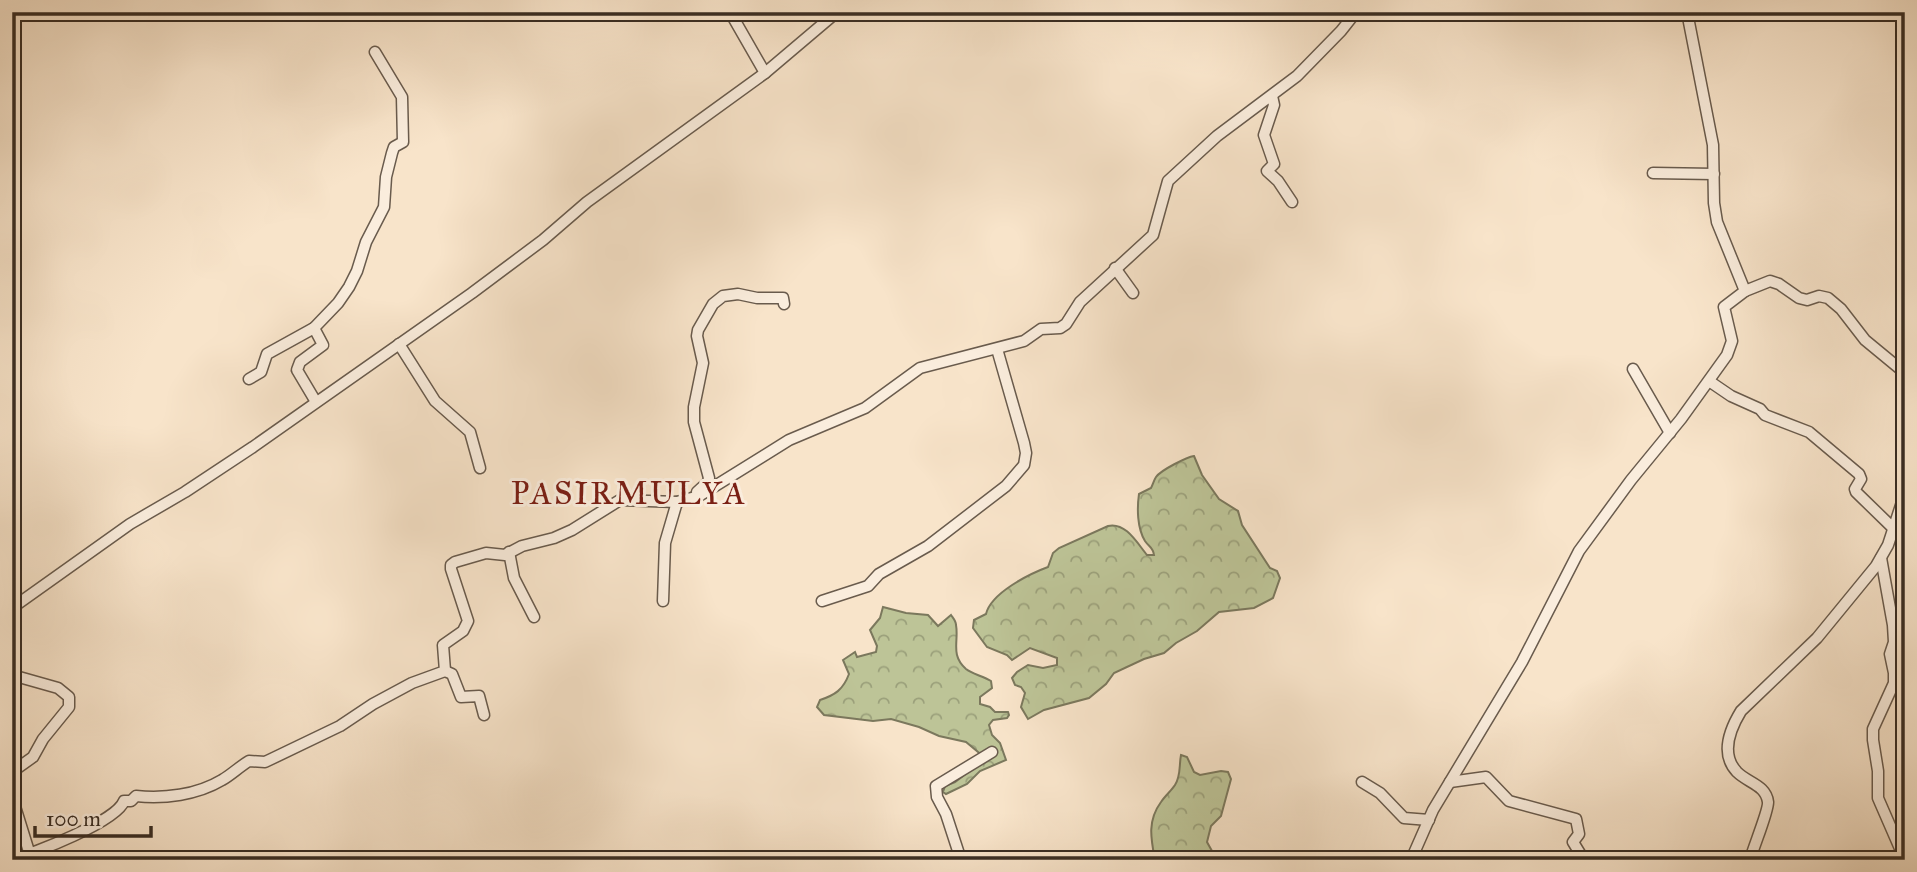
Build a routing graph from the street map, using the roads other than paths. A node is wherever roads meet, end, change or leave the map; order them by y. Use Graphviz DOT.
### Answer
graph roads {
  1 [pos="730,12"];
  2 [pos="837,12"];
  3 [pos="1356,12"];
  4 [pos="1687,12"];
  5 [pos="375,52"];
  6 [pos="765,73"];
  7 [pos="1272,96"];
  8 [pos="1653,173"];
  9 [pos="1714,174"];
  10 [pos="1292,202"];
  11 [pos="1115,268"];
  12 [pos="1745,291"];
  13 [pos="1133,293"];
  14 [pos="784,304"];
  15 [pos="314,328"];
  16 [pos="399,344"];
  17 [pos="997,349"];
  18 [pos="1633,369"];
  19 [pos="1905,373"];
  20 [pos="249,379"];
  21 [pos="1710,381"];
  22 [pos="316,402"];
  23 [pos="1670,433"];
  24 [pos="480,468"];
  25 [pos="1905,493"];
  26 [pos="682,501"];
  27 [pos="1895,529"];
  28 [pos="509,552"];
  29 [pos="1881,558"];
  30 [pos="663,601"];
  31 [pos="822,601"];
  32 [pos="12,608"];
  33 [pos="534,617"];
  34 [pos="445,671"];
  35 [pos="12,675"];
  36 [pos="484,715"];
  37 [pos="992,752"];
  38 [pos="12,772"];
  39 [pos="1362,782"];
  40 [pos="1450,782"];
  41 [pos="12,797"];
  42 [pos="1429,820"];
  43 [pos="31,857"];
  44 [pos="12,859"];
  45 [pos="961,860"];
  46 [pos="1411,860"];
  47 [pos="1584,860"];
  48 [pos="1750,860"];
  49 [pos="1905,860"];
  1 -- 6 [label="street"];
  2 -- 6 [label="street"];
  3 -- 7 [label="street"];
  4 -- 9 [label="street"];
  5 -- 15 [label="street"];
  6 -- 16 [label="street"];
  7 -- 10 [label="street"];
  7 -- 11 [label="street"];
  8 -- 9 [label="street"];
  9 -- 12 [label="street"];
  11 -- 13 [label="street"];
  11 -- 17 [label="street"];
  12 -- 19 [label="street"];
  12 -- 21 [label="street"];
  14 -- 26 [label="street"];
  15 -- 20 [label="street"];
  15 -- 22 [label="street"];
  16 -- 22 [label="street"];
  16 -- 24 [label="street"];
  17 -- 26 [label="street"];
  17 -- 31 [label="street"];
  18 -- 23 [label="street"];
  21 -- 23 [label="street"];
  21 -- 27 [label="street"];
  22 -- 32 [label="street"];
  23 -- 40 [label="street"];
  25 -- 27 [label="street"];
  26 -- 28 [label="street"];
  26 -- 30 [label="street"];
  27 -- 29 [label="street"];
  28 -- 33 [label="street"];
  28 -- 34 [label="street"];
  29 -- 48 [label="street"];
  29 -- 49 [label="street"];
  34 -- 36 [label="street"];
  34 -- 43 [label="street"];
  35 -- 38 [label="street"];
  37 -- 45 [label="street"];
  39 -- 42 [label="street"];
  40 -- 42 [label="street"];
  40 -- 47 [label="street"];
  41 -- 43 [label="street"];
  42 -- 46 [label="street"];
  43 -- 44 [label="street"];
}
